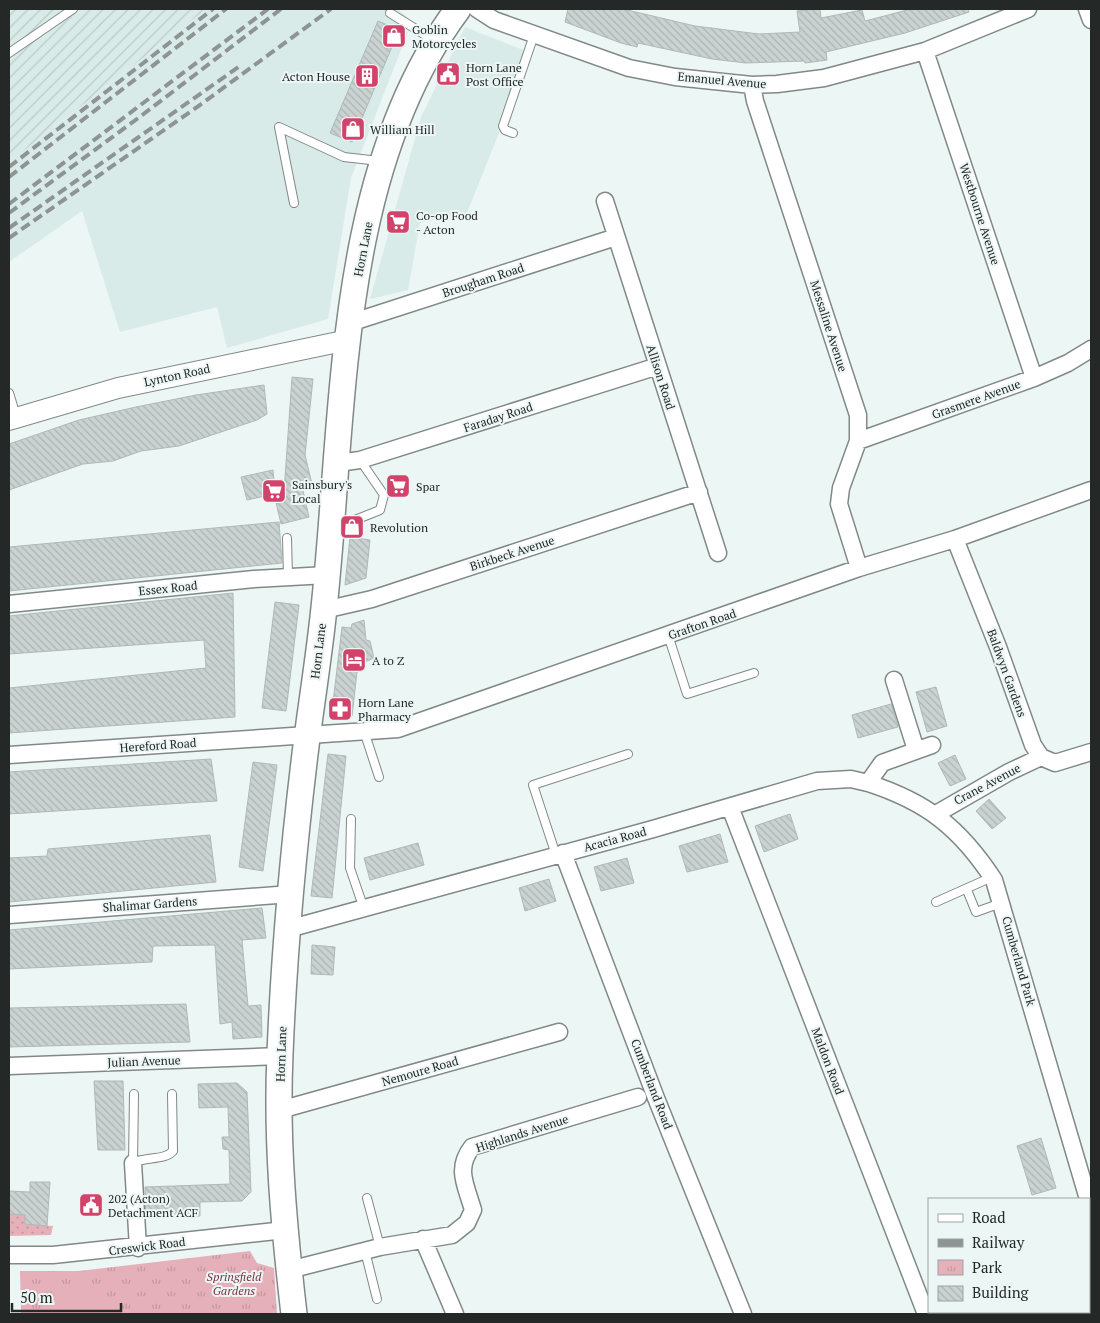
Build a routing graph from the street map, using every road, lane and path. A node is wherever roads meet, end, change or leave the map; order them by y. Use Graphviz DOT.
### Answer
graph roads {
  1 [pos="73,9"];
  2 [pos="458,9"];
  3 [pos="477,9"];
  4 [pos="1028,9"];
  5 [pos="1088,9"];
  6 [pos="390,13"];
  7 [pos="1091,20"];
  8 [pos="534,35"];
  9 [pos="435,41"];
  10 [pos="925,51"];
  11 [pos="9,53"];
  12 [pos="752,84"];
  13 [pos="513,133"];
  14 [pos="384,162"];
  15 [pos="605,201"];
  16 [pos="294,203"];
  17 [pos="616,236"];
  18 [pos="349,332"];
  19 [pos="1091,348"];
  20 [pos="658,366"];
  21 [pos="1034,378"];
  22 [pos="9,393"];
  23 [pos="13,419"];
  24 [pos="858,441"];
  25 [pos="348,462"];
  26 [pos="1091,490"];
  27 [pos="699,492"];
  28 [pos="331,523"];
  29 [pos="287,538"];
  30 [pos="955,539"];
  31 [pos="718,553"];
  32 [pos="859,568"];
  33 [pos="327,575"];
  34 [pos="288,577"];
  35 [pos="9,604"];
  36 [pos="324,610"];
  37 [pos="668,635"];
  38 [pos="754,673"];
  39 [pos="894,680"];
  40 [pos="364,732"];
  41 [pos="307,735"];
  42 [pos="932,745"];
  43 [pos="916,750"];
  44 [pos="1091,752"];
  45 [pos="628,754"];
  46 [pos="9,755"];
  47 [pos="1041,757"];
  48 [pos="379,777"];
  49 [pos="868,783"];
  50 [pos="730,807"];
  51 [pos="936,814"];
  52 [pos="352,819"];
  53 [pos="560,854"];
  54 [pos="992,877"];
  55 [pos="967,890"];
  56 [pos="291,894"];
  57 [pos="936,902"];
  58 [pos="1002,903"];
  59 [pos="364,909"];
  60 [pos="9,914"];
  61 [pos="288,929"];
  62 [pos="559,1032"];
  63 [pos="280,1056"];
  64 [pos="9,1066"];
  65 [pos="654,1092"];
  66 [pos="134,1094"];
  67 [pos="172,1094"];
  68 [pos="638,1097"];
  69 [pos="280,1110"];
  70 [pos="133,1163"];
  71 [pos="366,1198"];
  72 [pos="1087,1198"];
  73 [pos="285,1230"];
  74 [pos="424,1239"];
  75 [pos="138,1248"];
  76 [pos="372,1249"];
  77 [pos="9,1255"];
  78 [pos="289,1270"];
  79 [pos="378,1299"];
  80 [pos="294,1314"];
  81 [pos="455,1314"];
  82 [pos="743,1314"];
  83 [pos="926,1314"];
  1 -- 11 [label="lane"];
  2 -- 9 [label="main road, Horn Lane"];
  3 -- 8 [label="street, Emanuel Avenue"];
  4 -- 10 [label="street, Emanuel Avenue"];
  5 -- 7 [label="street"];
  6 -- 9 [label="lane"];
  8 -- 12 [label="street, Emanuel Avenue"];
  8 -- 13 [label="lane"];
  9 -- 14 [label="main road, Horn Lane"];
  10 -- 12 [label="street, Emanuel Avenue"];
  10 -- 21 [label="street, Westbourne Avenue"];
  12 -- 24 [label="street, Messaline Avenue"];
  14 -- 16 [label="lane"];
  14 -- 18 [label="main road, Horn Lane"];
  15 -- 17 [label="street, Allison Road"];
  17 -- 18 [label="street, Brougham Road"];
  17 -- 20 [label="street, Allison Road"];
  18 -- 23 [label="street, Lynton Road"];
  18 -- 25 [label="main road, Horn Lane"];
  19 -- 21 [label="street, Grasmere Avenue"];
  20 -- 25 [label="street, Faraday Road"];
  20 -- 27 [label="street, Allison Road"];
  21 -- 24 [label="street, Grasmere Avenue"];
  22 -- 23 [label="lane"];
  24 -- 32 [label="street, Messaline Avenue"];
  25 -- 28 [label="main road, Horn Lane"];
  25 -- 28 [label="lane"];
  26 -- 30 [label="street, Grafton Road"];
  27 -- 31 [label="street, Allison Road"];
  27 -- 36 [label="street, Birkbeck Avenue"];
  28 -- 33 [label="main road, Horn Lane"];
  29 -- 34 [label="lane"];
  30 -- 32 [label="street, Grafton Road"];
  30 -- 47 [label="street, Baldwyn Gardens"];
  32 -- 37 [label="street, Grafton Road"];
  33 -- 34 [label="street, Essex Road"];
  33 -- 36 [label="main road, Horn Lane"];
  34 -- 35 [label="street, Essex Road"];
  36 -- 41 [label="main road, Horn Lane"];
  37 -- 38 [label="lane"];
  37 -- 40 [label="street, Grafton Road"];
  39 -- 43 [label="street"];
  40 -- 41 [label="street, Grafton Road"];
  40 -- 48 [label="lane"];
  41 -- 46 [label="street, Hereford Road"];
  41 -- 56 [label="main road, Horn Lane"];
  42 -- 43 [label="street"];
  43 -- 49 [label="street"];
  44 -- 47 [label="street"];
  45 -- 53 [label="lane"];
  47 -- 51 [label="street, Crane Avenue"];
  49 -- 50 [label="street, Acacia Road"];
  49 -- 51 [label="street, Cumberland Park"];
  50 -- 53 [label="street, Acacia Road"];
  50 -- 83 [label="street, Maldon Road"];
  51 -- 54 [label="street, Cumberland Park"];
  52 -- 59 [label="lane"];
  53 -- 59 [label="street, Acacia Road"];
  53 -- 65 [label="street, Cumberland Road"];
  54 -- 55 [label="lane"];
  54 -- 58 [label="street, Cumberland Park"];
  55 -- 57 [label="lane"];
  55 -- 58 [label="lane"];
  56 -- 60 [label="street, Shalimar Gardens"];
  56 -- 61 [label="main road, Horn Lane"];
  58 -- 72 [label="street, Cumberland Park"];
  59 -- 61 [label="street, Acacia Road"];
  61 -- 63 [label="main road, Horn Lane"];
  62 -- 69 [label="street, Nemoure Road"];
  63 -- 64 [label="street, Julian Avenue"];
  63 -- 69 [label="main road, Horn Lane"];
  65 -- 68 [label="lane, Highlands Avenue"];
  65 -- 82 [label="street, Cumberland Road"];
  66 -- 70 [label="lane"];
  67 -- 70 [label="lane"];
  68 -- 74 [label="street, Highlands Avenue"];
  69 -- 73 [label="main road, Horn Lane"];
  70 -- 75 [label="street"];
  71 -- 76 [label="lane"];
  73 -- 75 [label="street, Creswick Road"];
  73 -- 78 [label="main road, Horn Lane"];
  74 -- 76 [label="street, Highlands Avenue"];
  74 -- 81 [label="street"];
  75 -- 77 [label="street, Creswick Road"];
  76 -- 78 [label="street, Highlands Avenue"];
  76 -- 79 [label="lane"];
  78 -- 80 [label="main road, Horn Lane"];
}
